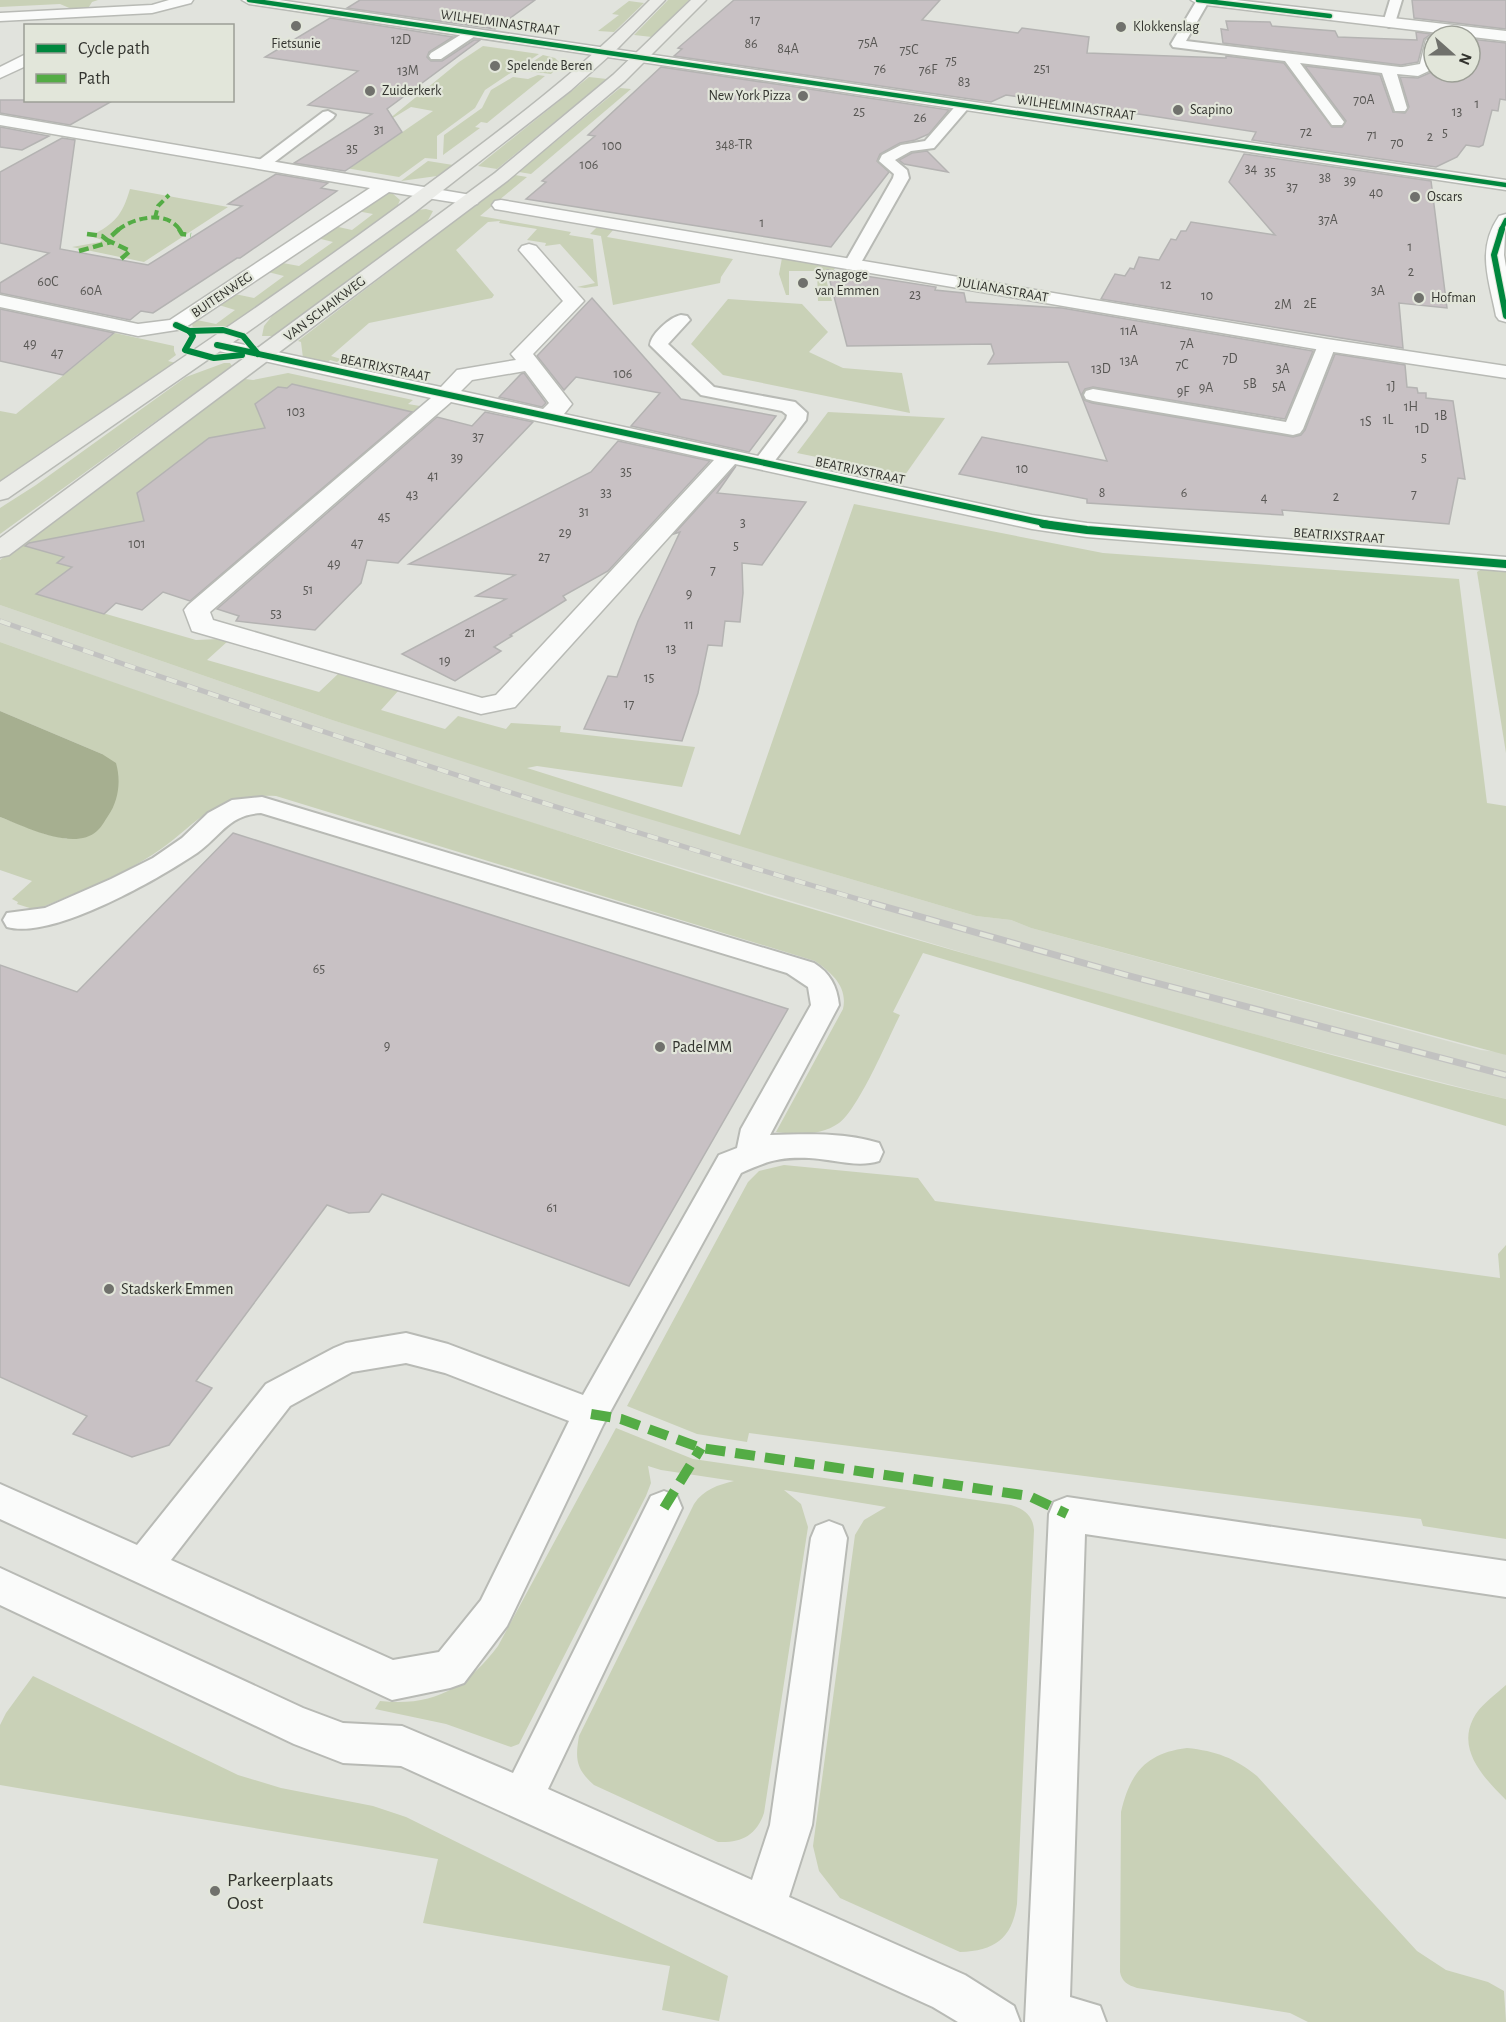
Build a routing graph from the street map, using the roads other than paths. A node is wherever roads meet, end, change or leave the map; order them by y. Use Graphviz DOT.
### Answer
graph roads {
  1 [pos="186,0"];
  2 [pos="249,0"];
  3 [pos="658,0"];
  4 [pos="699,0"];
  5 [pos="1198,0"];
  6 [pos="1396,0"];
  7 [pos="1203,1"];
  8 [pos="1264,4"];
  9 [pos="96,12"];
  10 [pos="0,17"];
  11 [pos="1389,23"];
  12 [pos="87,24"];
  13 [pos="1422,32"];
  14 [pos="470,33"];
  15 [pos="1482,36"];
  16 [pos="1506,36"];
  17 [pos="605,52"];
  18 [pos="436,56"];
  19 [pos="642,58"];
  20 [pos="1290,58"];
  21 [pos="24,60"];
  22 [pos="1422,69"];
  23 [pos="1396,70"];
  24 [pos="0,73"];
  25 [pos="964,105"];
  26 [pos="1400,108"];
  27 [pos="328,115"];
  28 [pos="0,120"];
  29 [pos="1337,122"];
  30 [pos="263,164"];
  31 [pos="387,185"];
  32 [pos="1506,185"];
  33 [pos="429,193"];
  34 [pos="471,200"];
  35 [pos="501,205"];
  36 [pos="1506,220"];
  37 [pos="529,250"];
  38 [pos="852,264"];
  39 [pos="0,301"];
  40 [pos="1506,316"];
  41 [pos="681,320"];
  42 [pos="218,345"];
  43 [pos="1327,345"];
  44 [pos="263,356"];
  45 [pos="530,364"];
  46 [pos="1506,372"];
  47 [pos="445,395"];
  48 [pos="1093,395"];
  49 [pos="548,417"];
  50 [pos="730,456"];
  51 [pos="763,464"];
  52 [pos="0,493"];
  53 [pos="0,550"];
  54 [pos="1506,564"];
  55 [pos="17,920"];
  56 [pos="868,1152"];
  57 [pos="752,1155"];
  58 [pos="591,1414"];
  59 [pos="0,1501"];
  60 [pos="664,1508"];
  61 [pos="829,1538"];
  62 [pos="144,1566"];
  63 [pos="1506,1579"];
  64 [pos="0,1586"];
  65 [pos="522,1798"];
  66 [pos="765,1907"];
  67 [pos="1059,2020"];
  68 [pos="998,2022"];
  1 -- 9 [label="street"];
  2 -- 14 [label="street, WILHELMINASTRAAT"];
  3 -- 17 [label="street, VAN SCHAIKWEG"];
  4 -- 19 [label="street, VAN SCHAIKWEG"];
  5 -- 7 [label="street"];
  6 -- 11 [label="lane"];
  7 -- 8 [label="street"];
  7 -- 20 [label="lane"];
  8 -- 11 [label="street"];
  9 -- 10 [label="street"];
  9 -- 12 [label="street"];
  11 -- 13 [label="street"];
  14 -- 17 [label="street, WILHELMINASTRAAT"];
  14 -- 18 [label="lane"];
  15 -- 16 [label="street"];
  17 -- 19 [label="street"];
  17 -- 33 [label="street, VAN SCHAIKWEG"];
  19 -- 25 [label="street, WILHELMINASTRAAT"];
  19 -- 34 [label="street, VAN SCHAIKWEG"];
  20 -- 23 [label="lane"];
  20 -- 29 [label="lane"];
  21 -- 24 [label="street"];
  22 -- 23 [label="street"];
  23 -- 26 [label="lane"];
  25 -- 32 [label="street, WILHELMINASTRAAT"];
  25 -- 38 [label="lane"];
  27 -- 30 [label="lane"];
  28 -- 30 [label="street"];
  30 -- 31 [label="street"];
  31 -- 33 [label="street"];
  31 -- 39 [label="street, BUITENWEG"];
  33 -- 34 [label="street"];
  33 -- 42 [label="street, VAN SCHAIKWEG"];
  34 -- 44 [label="street, VAN SCHAIKWEG"];
  35 -- 38 [label="street, JULIANASTRAAT"];
  36 -- 40 [label="street"];
  37 -- 45 [label="street"];
  38 -- 43 [label="street, JULIANASTRAAT"];
  41 -- 51 [label="lane"];
  42 -- 44 [label="street, BEATRIXSTRAAT"];
  42 -- 52 [label="street, VAN SCHAIKWEG"];
  43 -- 46 [label="street, JULIANASTRAAT"];
  43 -- 48 [label="lane"];
  44 -- 47 [label="street, BEATRIXSTRAAT"];
  44 -- 53 [label="street, VAN SCHAIKWEG"];
  45 -- 47 [label="street, BEATRIXSTRAAT"];
  45 -- 49 [label="street"];
  47 -- 49 [label="street, BEATRIXSTRAAT"];
  47 -- 50 [label="street, BEATRIXSTRAAT"];
  49 -- 50 [label="street, BEATRIXSTRAAT"];
  50 -- 51 [label="street, BEATRIXSTRAAT"];
  51 -- 54 [label="street, BEATRIXSTRAAT"];
  55 -- 57 [label="lane"];
  56 -- 57 [label="lane"];
  57 -- 58 [label="lane"];
  58 -- 62 [label="lane"];
  58 -- 62 [label="lane"];
  59 -- 62 [label="lane"];
  60 -- 65 [label="lane"];
  61 -- 66 [label="lane"];
  63 -- 67 [label="lane"];
  64 -- 65 [label="lane"];
  65 -- 66 [label="lane"];
  66 -- 68 [label="lane"];
}
